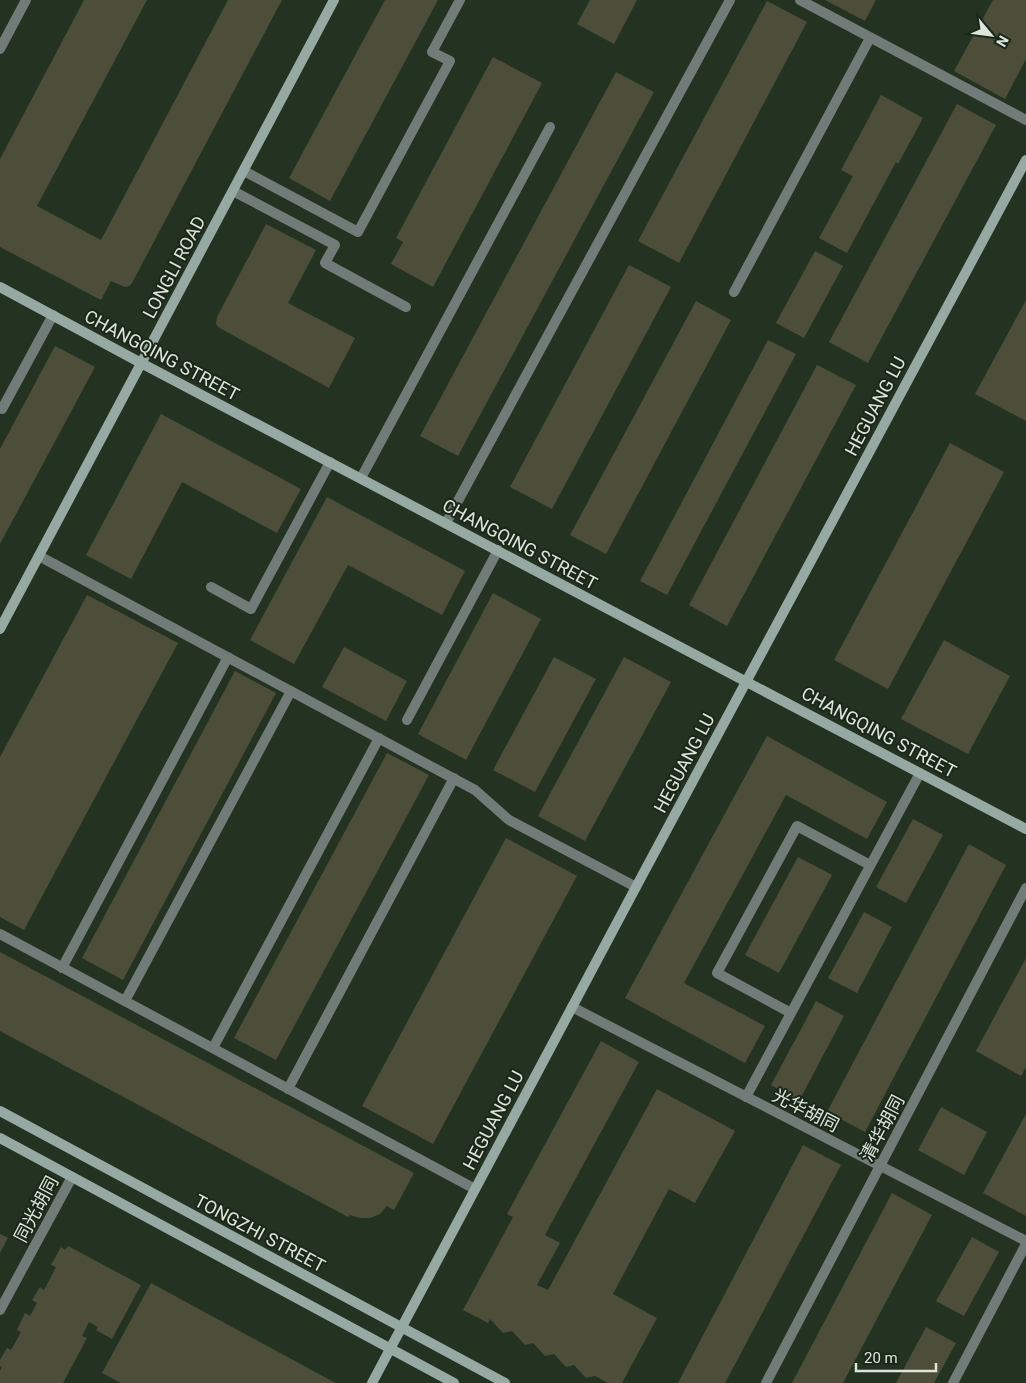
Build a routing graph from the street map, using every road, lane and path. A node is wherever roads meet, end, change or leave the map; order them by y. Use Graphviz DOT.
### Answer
graph roads {
  1 [pos="26,0"];
  2 [pos="460,0"];
  3 [pos="730,0"];
  4 [pos="800,0"];
  5 [pos="333,1"];
  6 [pos="870,38"];
  7 [pos="0,49"];
  8 [pos="1026,120"];
  9 [pos="550,127"];
  10 [pos="1026,160"];
  11 [pos="244,170"];
  12 [pos="233,191"];
  13 [pos="0,287"];
  14 [pos="734,292"];
  15 [pos="406,306"];
  16 [pos="53,315"];
  17 [pos="141,363"];
  18 [pos="2,409"];
  19 [pos="330,462"];
  20 [pos="361,478"];
  21 [pos="446,523"];
  22 [pos="498,550"];
  23 [pos="39,556"];
  24 [pos="210,587"];
  25 [pos="0,629"];
  26 [pos="228,657"];
  27 [pos="746,680"];
  28 [pos="291,691"];
  29 [pos="406,720"];
  30 [pos="379,738"];
  31 [pos="920,772"];
  32 [pos="454,778"];
  33 [pos="1026,829"];
  34 [pos="870,865"];
  35 [pos="636,887"];
  36 [pos="1026,888"];
  37 [pos="0,934"];
  38 [pos="62,968"];
  39 [pos="125,1001"];
  40 [pos="572,1007"];
  41 [pos="791,1013"];
  42 [pos="213,1048"];
  43 [pos="288,1088"];
  44 [pos="746,1097"];
  45 [pos="0,1111"];
  46 [pos="0,1138"];
  47 [pos="880,1166"];
  48 [pos="72,1177"];
  49 [pos="475,1188"];
  50 [pos="1026,1242"];
  51 [pos="0,1310"];
  52 [pos="401,1328"];
  53 [pos="390,1349"];
  54 [pos="372,1383"];
  55 [pos="454,1383"];
  56 [pos="505,1383"];
  57 [pos="766,1383"];
  58 [pos="953,1383"];
  1 -- 7 [label="street"];
  2 -- 11 [label="street"];
  3 -- 21 [label="street"];
  4 -- 6 [label="street"];
  5 -- 11 [label="street, LONGLI ROAD"];
  6 -- 8 [label="street"];
  6 -- 14 [label="street"];
  9 -- 20 [label="street"];
  10 -- 27 [label="street, HEGUANG LU"];
  11 -- 12 [label="street, LONGLI ROAD"];
  12 -- 15 [label="street"];
  12 -- 17 [label="street, LONGLI ROAD"];
  13 -- 16 [label="street, CHANGQING STREET"];
  16 -- 17 [label="street, CHANGQING STREET"];
  16 -- 18 [label="street"];
  17 -- 19 [label="street, CHANGQING STREET"];
  17 -- 23 [label="street, LONGLI ROAD"];
  19 -- 20 [label="street, CHANGQING STREET"];
  19 -- 24 [label="street"];
  20 -- 21 [label="street, CHANGQING STREET"];
  21 -- 22 [label="street, CHANGQING STREET"];
  22 -- 27 [label="street, CHANGQING STREET"];
  22 -- 29 [label="street"];
  23 -- 25 [label="street, LONGLI ROAD"];
  23 -- 26 [label="street"];
  26 -- 28 [label="street"];
  26 -- 38 [label="street"];
  27 -- 31 [label="street, CHANGQING STREET"];
  27 -- 35 [label="street, HEGUANG LU"];
  28 -- 30 [label="street"];
  28 -- 39 [label="street"];
  30 -- 32 [label="street"];
  30 -- 42 [label="street"];
  31 -- 33 [label="street, CHANGQING STREET"];
  31 -- 34 [label="street"];
  32 -- 35 [label="street"];
  32 -- 43 [label="street"];
  34 -- 41 [label="street"];
  34 -- 41 [label="street"];
  35 -- 40 [label="street, HEGUANG LU"];
  36 -- 47 [label="street, 清华胡同"];
  37 -- 38 [label="street"];
  38 -- 39 [label="street"];
  39 -- 42 [label="street"];
  40 -- 44 [label="street, 光华胡同"];
  40 -- 49 [label="street, HEGUANG LU"];
  41 -- 44 [label="street"];
  42 -- 43 [label="street"];
  43 -- 49 [label="street"];
  44 -- 47 [label="street, 光华胡同"];
  45 -- 52 [label="street, TONGZHI STREET"];
  46 -- 48 [label="street"];
  47 -- 50 [label="street, 光华胡同"];
  47 -- 57 [label="street, 清华胡同"];
  48 -- 51 [label="street, 同光胡同"];
  48 -- 53 [label="street"];
  49 -- 52 [label="street, HEGUANG LU"];
  50 -- 58 [label="street"];
  52 -- 53 [label="street, HEGUANG LU"];
  52 -- 56 [label="street, TONGZHI STREET"];
  53 -- 54 [label="street, HEGUANG LU"];
  53 -- 55 [label="street"];
}
